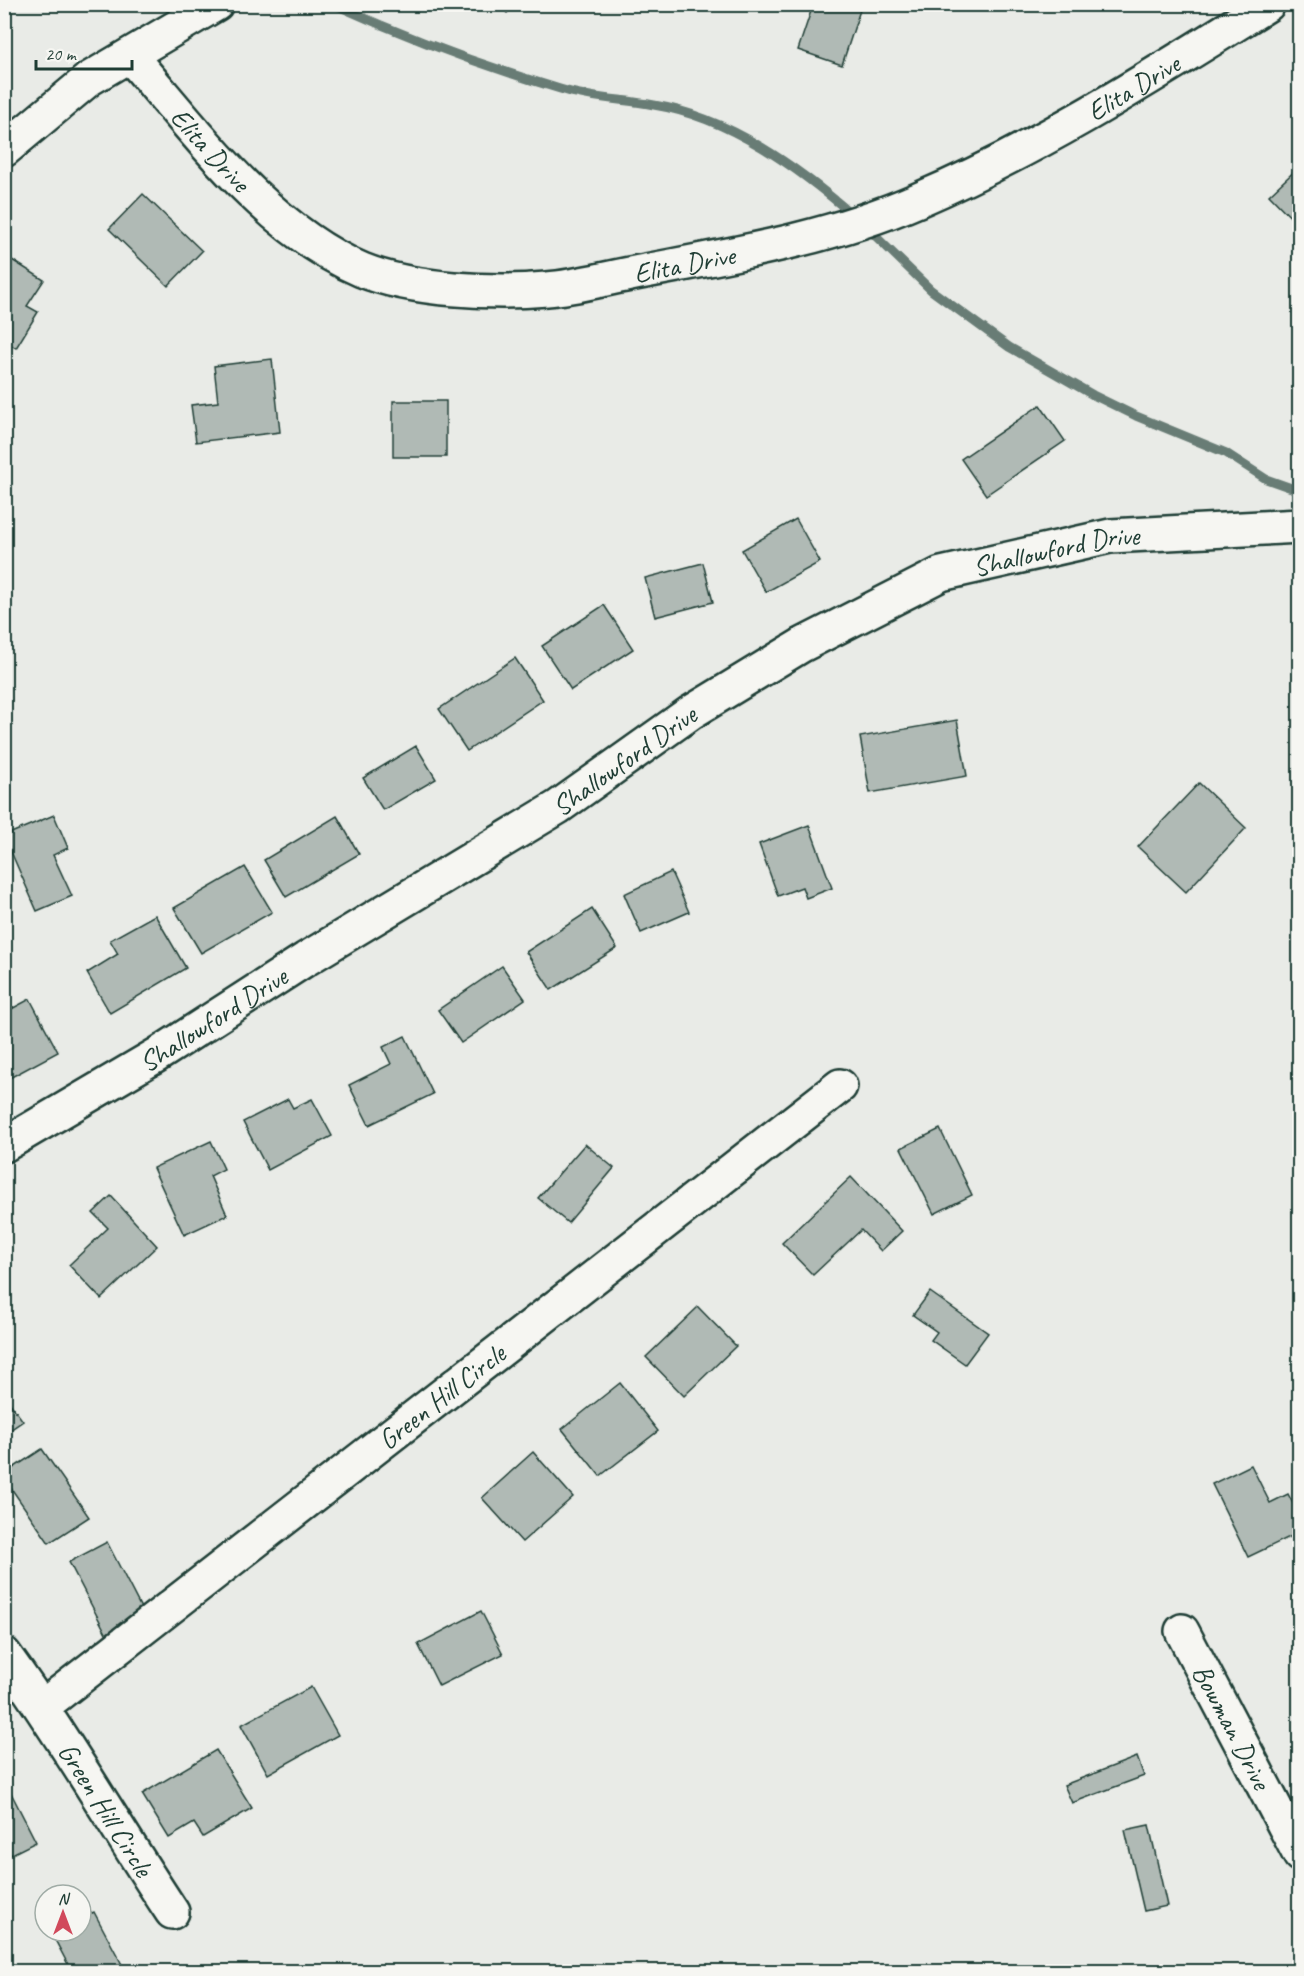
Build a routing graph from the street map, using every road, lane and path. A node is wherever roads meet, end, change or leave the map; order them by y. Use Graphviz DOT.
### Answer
graph roads {
  1 [pos="216,4"];
  2 [pos="1268,4"];
  3 [pos="131,57"];
  4 [pos="4,150"];
  5 [pos="1299,526"];
  6 [pos="840,1086"];
  7 [pos="4,1145"];
  8 [pos="1182,1631"];
  9 [pos="4,1654"];
  10 [pos="42,1707"];
  11 [pos="1299,1855"];
  12 [pos="172,1912"];
  1 -- 3 [label="street"];
  2 -- 3 [label="street, Elita Drive"];
  3 -- 4 [label="street"];
  5 -- 7 [label="street, Shallowford Drive"];
  6 -- 10 [label="street, Green Hill Circle"];
  8 -- 11 [label="street, Bowman Drive"];
  9 -- 10 [label="street, Green Hill Circle"];
  10 -- 12 [label="street, Green Hill Circle"];
}
